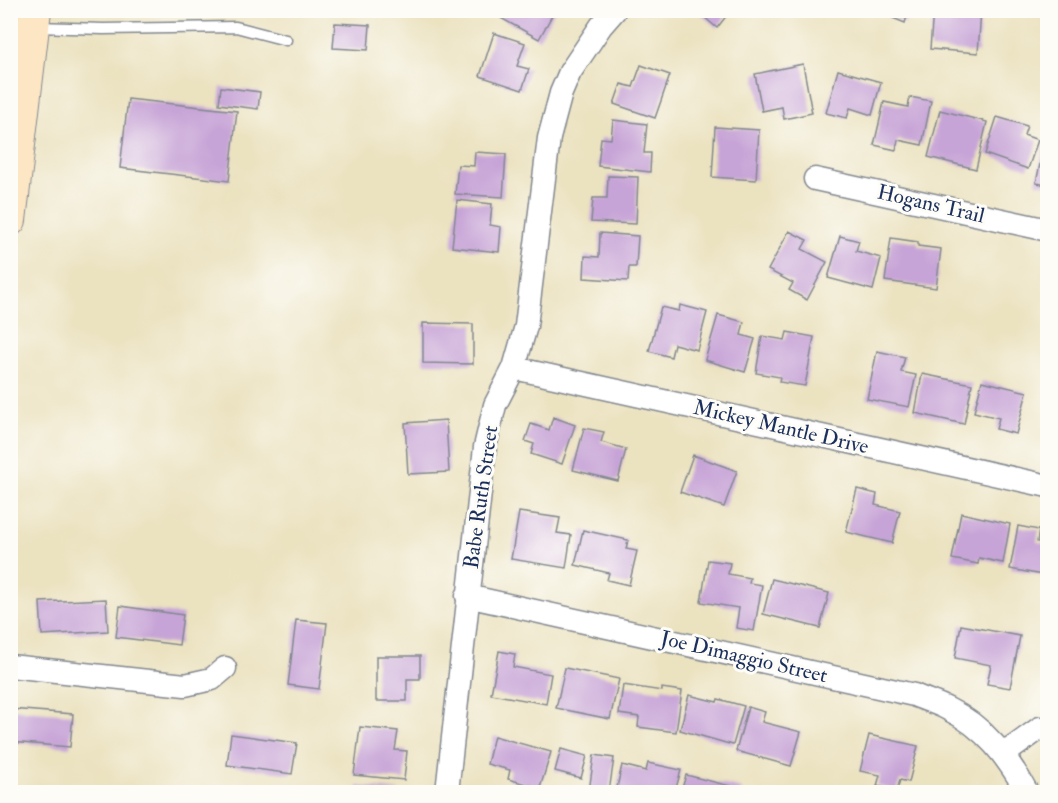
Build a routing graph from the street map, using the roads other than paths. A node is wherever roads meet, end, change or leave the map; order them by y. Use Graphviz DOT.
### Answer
graph roads {
  1 [pos="615,10"];
  2 [pos="34,19"];
  3 [pos="286,40"];
  4 [pos="815,179"];
  5 [pos="13,185"];
  6 [pos="10,220"];
  7 [pos="1047,230"];
  8 [pos="514,368"];
  9 [pos="1047,486"];
  10 [pos="467,596"];
  11 [pos="10,666"];
  12 [pos="225,668"];
  13 [pos="1040,728"];
  14 [pos="1004,754"];
  15 [pos="447,792"];
  16 [pos="1027,792"];
  1 -- 8 [label="street, Babe Ruth Street"];
  2 -- 3 [label="lane"];
  2 -- 5 [label="main road"];
  4 -- 7 [label="street, Hogans Trail"];
  5 -- 6 [label="main road"];
  8 -- 9 [label="street, Mickey Mantle Drive"];
  8 -- 10 [label="street, Babe Ruth Street"];
  10 -- 14 [label="street, Joe Dimaggio Street"];
  10 -- 15 [label="street, Babe Ruth Street"];
  11 -- 12 [label="street"];
  13 -- 14 [label="street"];
  14 -- 16 [label="street, Joe Dimaggio Street"];
}
